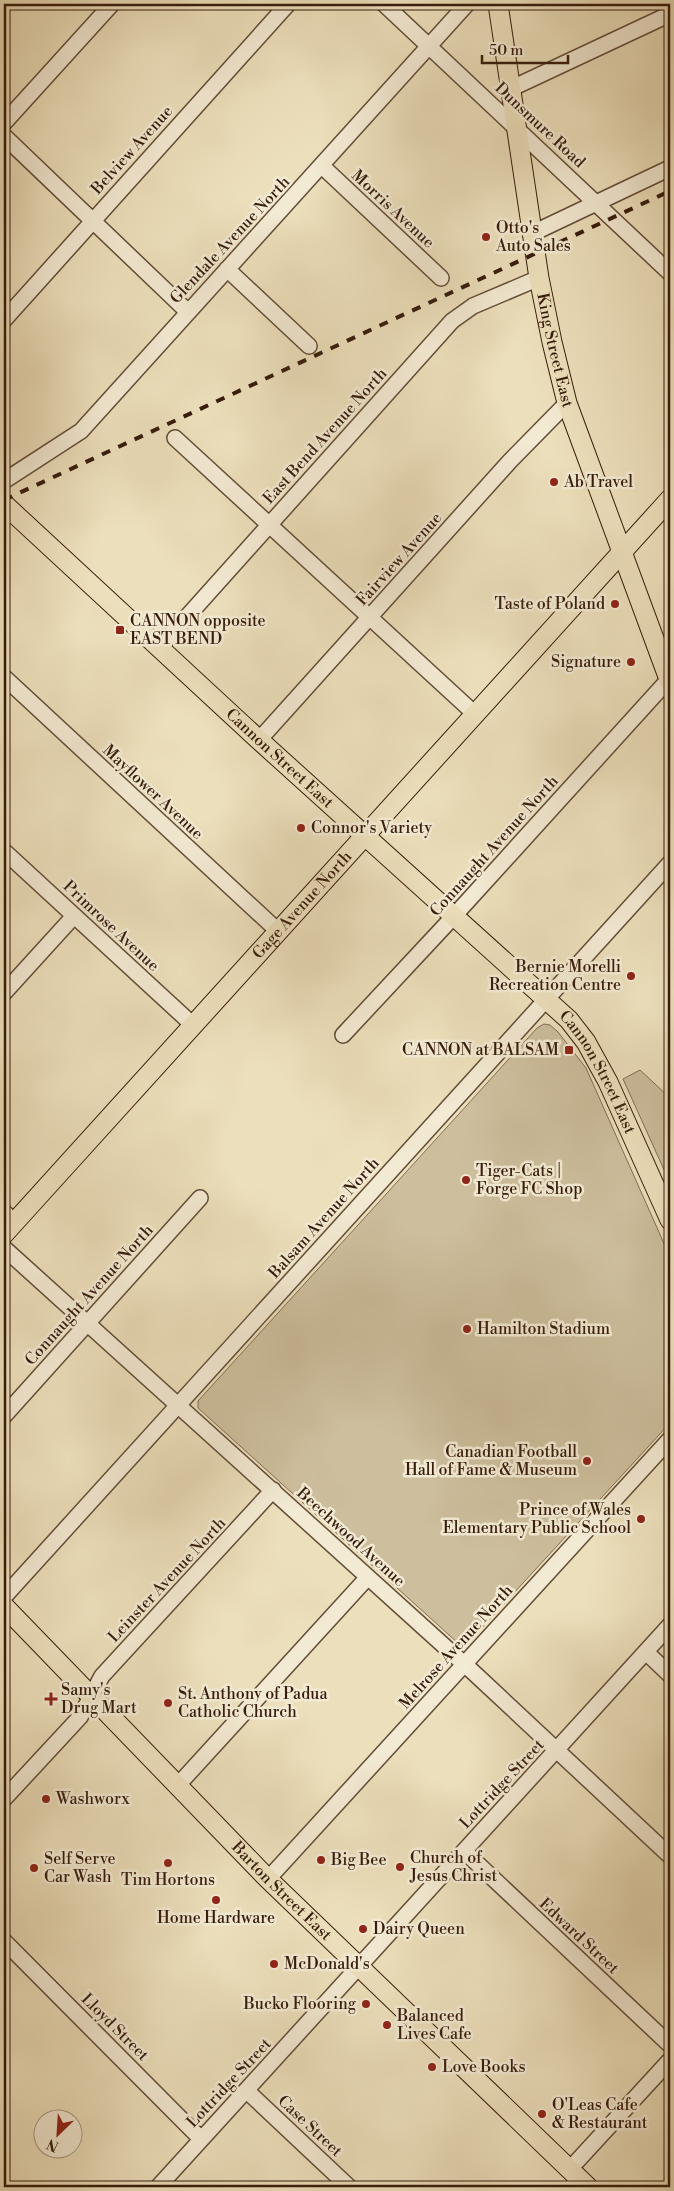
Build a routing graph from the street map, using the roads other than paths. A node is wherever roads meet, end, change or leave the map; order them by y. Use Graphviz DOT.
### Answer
graph roads {
  1 [pos="112,4"];
  2 [pos="288,4"];
  3 [pos="384,4"];
  4 [pos="467,4"];
  5 [pos="498,4"];
  6 [pos="670,14"];
  7 [pos="428,46"];
  8 [pos="510,89"];
  9 [pos="4,123"];
  10 [pos="516,126"];
  11 [pos="4,136"];
  12 [pos="322,166"];
  13 [pos="670,168"];
  14 [pos="596,203"];
  15 [pos="92,221"];
  16 [pos="533,233"];
  17 [pos="228,269"];
  18 [pos="670,273"];
  19 [pos="441,278"];
  20 [pos="539,278"];
  21 [pos="188,312"];
  22 [pos="4,320"];
  23 [pos="309,346"];
  24 [pos="567,403"];
  25 [pos="175,438"];
  26 [pos="4,481"];
  27 [pos="670,499"];
  28 [pos="6,511"];
  29 [pos="269,525"];
  30 [pos="621,554"];
  31 [pos="370,618"];
  32 [pos="158,648"];
  33 [pos="4,677"];
  34 [pos="670,680"];
  35 [pos="476,715"];
  36 [pos="259,740"];
  37 [pos="366,836"];
  38 [pos="4,851"];
  39 [pos="670,863"];
  40 [pos="74,916"];
  41 [pos="454,916"];
  42 [pos="280,932"];
  43 [pos="4,993"];
  44 [pos="547,999"];
  45 [pos="194,1026"];
  46 [pos="344,1035"];
  47 [pos="200,1198"];
  48 [pos="670,1220"];
  49 [pos="7,1223"];
  50 [pos="4,1248"];
  51 [pos="87,1324"];
  52 [pos="178,1405"];
  53 [pos="4,1416"];
  54 [pos="670,1439"];
  55 [pos="273,1490"];
  56 [pos="368,1577"];
  57 [pos="4,1597"];
  58 [pos="4,1606"];
  59 [pos="670,1625"];
  60 [pos="646,1652"];
  61 [pos="464,1664"];
  62 [pos="670,1675"];
  63 [pos="91,1696"];
  64 [pos="558,1750"];
  65 [pos="178,1786"];
  66 [pos="4,1800"];
  67 [pos="464,1851"];
  68 [pos="670,1856"];
  69 [pos="268,1879"];
  70 [pos="4,1941"];
  71 [pos="359,1968"];
  72 [pos="670,2045"];
  73 [pos="670,2060"];
  74 [pos="247,2091"];
  75 [pos="201,2139"];
  76 [pos="569,2170"];
  77 [pos="158,2187"];
  78 [pos="349,2187"];
  79 [pos="586,2187"];
  1 -- 9 [label="street"];
  2 -- 15 [label="street, Belview Avenue"];
  3 -- 7 [label="street, Dunsmure Road"];
  4 -- 7 [label="street, Glendale Avenue North"];
  5 -- 8 [label="main road, King Street East"];
  6 -- 8 [label="street"];
  7 -- 10 [label="street, Dunsmure Road"];
  7 -- 12 [label="street, Glendale Avenue North"];
  8 -- 10 [label="main road, King Street East"];
  10 -- 14 [label="street, Dunsmure Road"];
  10 -- 16 [label="main road, King Street East"];
  11 -- 15 [label="street"];
  12 -- 17 [label="street, Glendale Avenue North"];
  12 -- 19 [label="street, Morris Avenue"];
  13 -- 14 [label="street"];
  14 -- 16 [label="street"];
  14 -- 18 [label="street, Dunsmure Road"];
  15 -- 21 [label="street"];
  15 -- 22 [label="street, Belview Avenue"];
  16 -- 20 [label="main road, King Street East"];
  17 -- 21 [label="street, Glendale Avenue North"];
  17 -- 23 [label="street"];
  20 -- 24 [label="main road, King Street East"];
  20 -- 29 [label="street, East Bend Avenue North"];
  21 -- 26 [label="street, Glendale Avenue North"];
  24 -- 30 [label="main road, King Street East"];
  24 -- 31 [label="street, Fairview Avenue"];
  25 -- 29 [label="street"];
  27 -- 30 [label="main road, Gage Avenue North"];
  28 -- 32 [label="main road, Cannon Street East"];
  29 -- 31 [label="street"];
  29 -- 32 [label="street, East Bend Avenue North"];
  30 -- 34 [label="main road, King Street East"];
  30 -- 35 [label="main road, Gage Avenue North"];
  31 -- 35 [label="street"];
  31 -- 36 [label="street, Fairview Avenue"];
  32 -- 36 [label="main road, Cannon Street East"];
  33 -- 42 [label="street, Mayflower Avenue"];
  34 -- 41 [label="street, Connaught Avenue North"];
  35 -- 37 [label="main road, Gage Avenue North"];
  36 -- 37 [label="main road, Cannon Street East"];
  37 -- 41 [label="main road, Cannon Street East"];
  37 -- 42 [label="main road, Gage Avenue North"];
  38 -- 40 [label="street, Primrose Avenue"];
  39 -- 44 [label="street, Balsam Avenue North"];
  40 -- 43 [label="street"];
  40 -- 45 [label="street, Primrose Avenue"];
  41 -- 44 [label="main road, Cannon Street East"];
  41 -- 46 [label="street, Connaught Avenue North"];
  42 -- 45 [label="main road, Gage Avenue North"];
  44 -- 48 [label="main road, Cannon Street East"];
  44 -- 52 [label="street, Balsam Avenue North"];
  45 -- 49 [label="main road, Gage Avenue North"];
  47 -- 51 [label="street, Connaught Avenue North"];
  50 -- 51 [label="street, Beechwood Avenue"];
  51 -- 52 [label="street, Beechwood Avenue"];
  51 -- 53 [label="street, Connaught Avenue North"];
  52 -- 55 [label="street, Beechwood Avenue"];
  52 -- 57 [label="street, Balsam Avenue North"];
  54 -- 61 [label="street, Melrose Avenue North"];
  55 -- 56 [label="street, Beechwood Avenue"];
  55 -- 63 [label="street, Leinster Avenue North"];
  56 -- 61 [label="street, Beechwood Avenue"];
  56 -- 65 [label="street"];
  58 -- 63 [label="main road, Barton Street East"];
  59 -- 60 [label="street, Lottridge Street"];
  60 -- 62 [label="street"];
  60 -- 64 [label="street, Lottridge Street"];
  61 -- 64 [label="street, Beechwood Avenue"];
  61 -- 69 [label="street, Melrose Avenue North"];
  63 -- 65 [label="main road, Barton Street East"];
  63 -- 66 [label="street, Leinster Avenue North"];
  64 -- 67 [label="street, Lottridge Street"];
  64 -- 68 [label="street, Beechwood Avenue"];
  65 -- 69 [label="main road, Barton Street East"];
  67 -- 71 [label="street, Lottridge Street"];
  67 -- 72 [label="street, Edward Street"];
  69 -- 71 [label="main road, Barton Street East"];
  70 -- 75 [label="street, Lloyd Street"];
  71 -- 74 [label="street, Lottridge Street"];
  71 -- 76 [label="main road, Barton Street East"];
  73 -- 76 [label="street"];
  74 -- 75 [label="street, Lottridge Street"];
  74 -- 78 [label="street, Case Street"];
  75 -- 77 [label="street, Lottridge Street"];
  76 -- 79 [label="main road, Barton Street East"];
}
